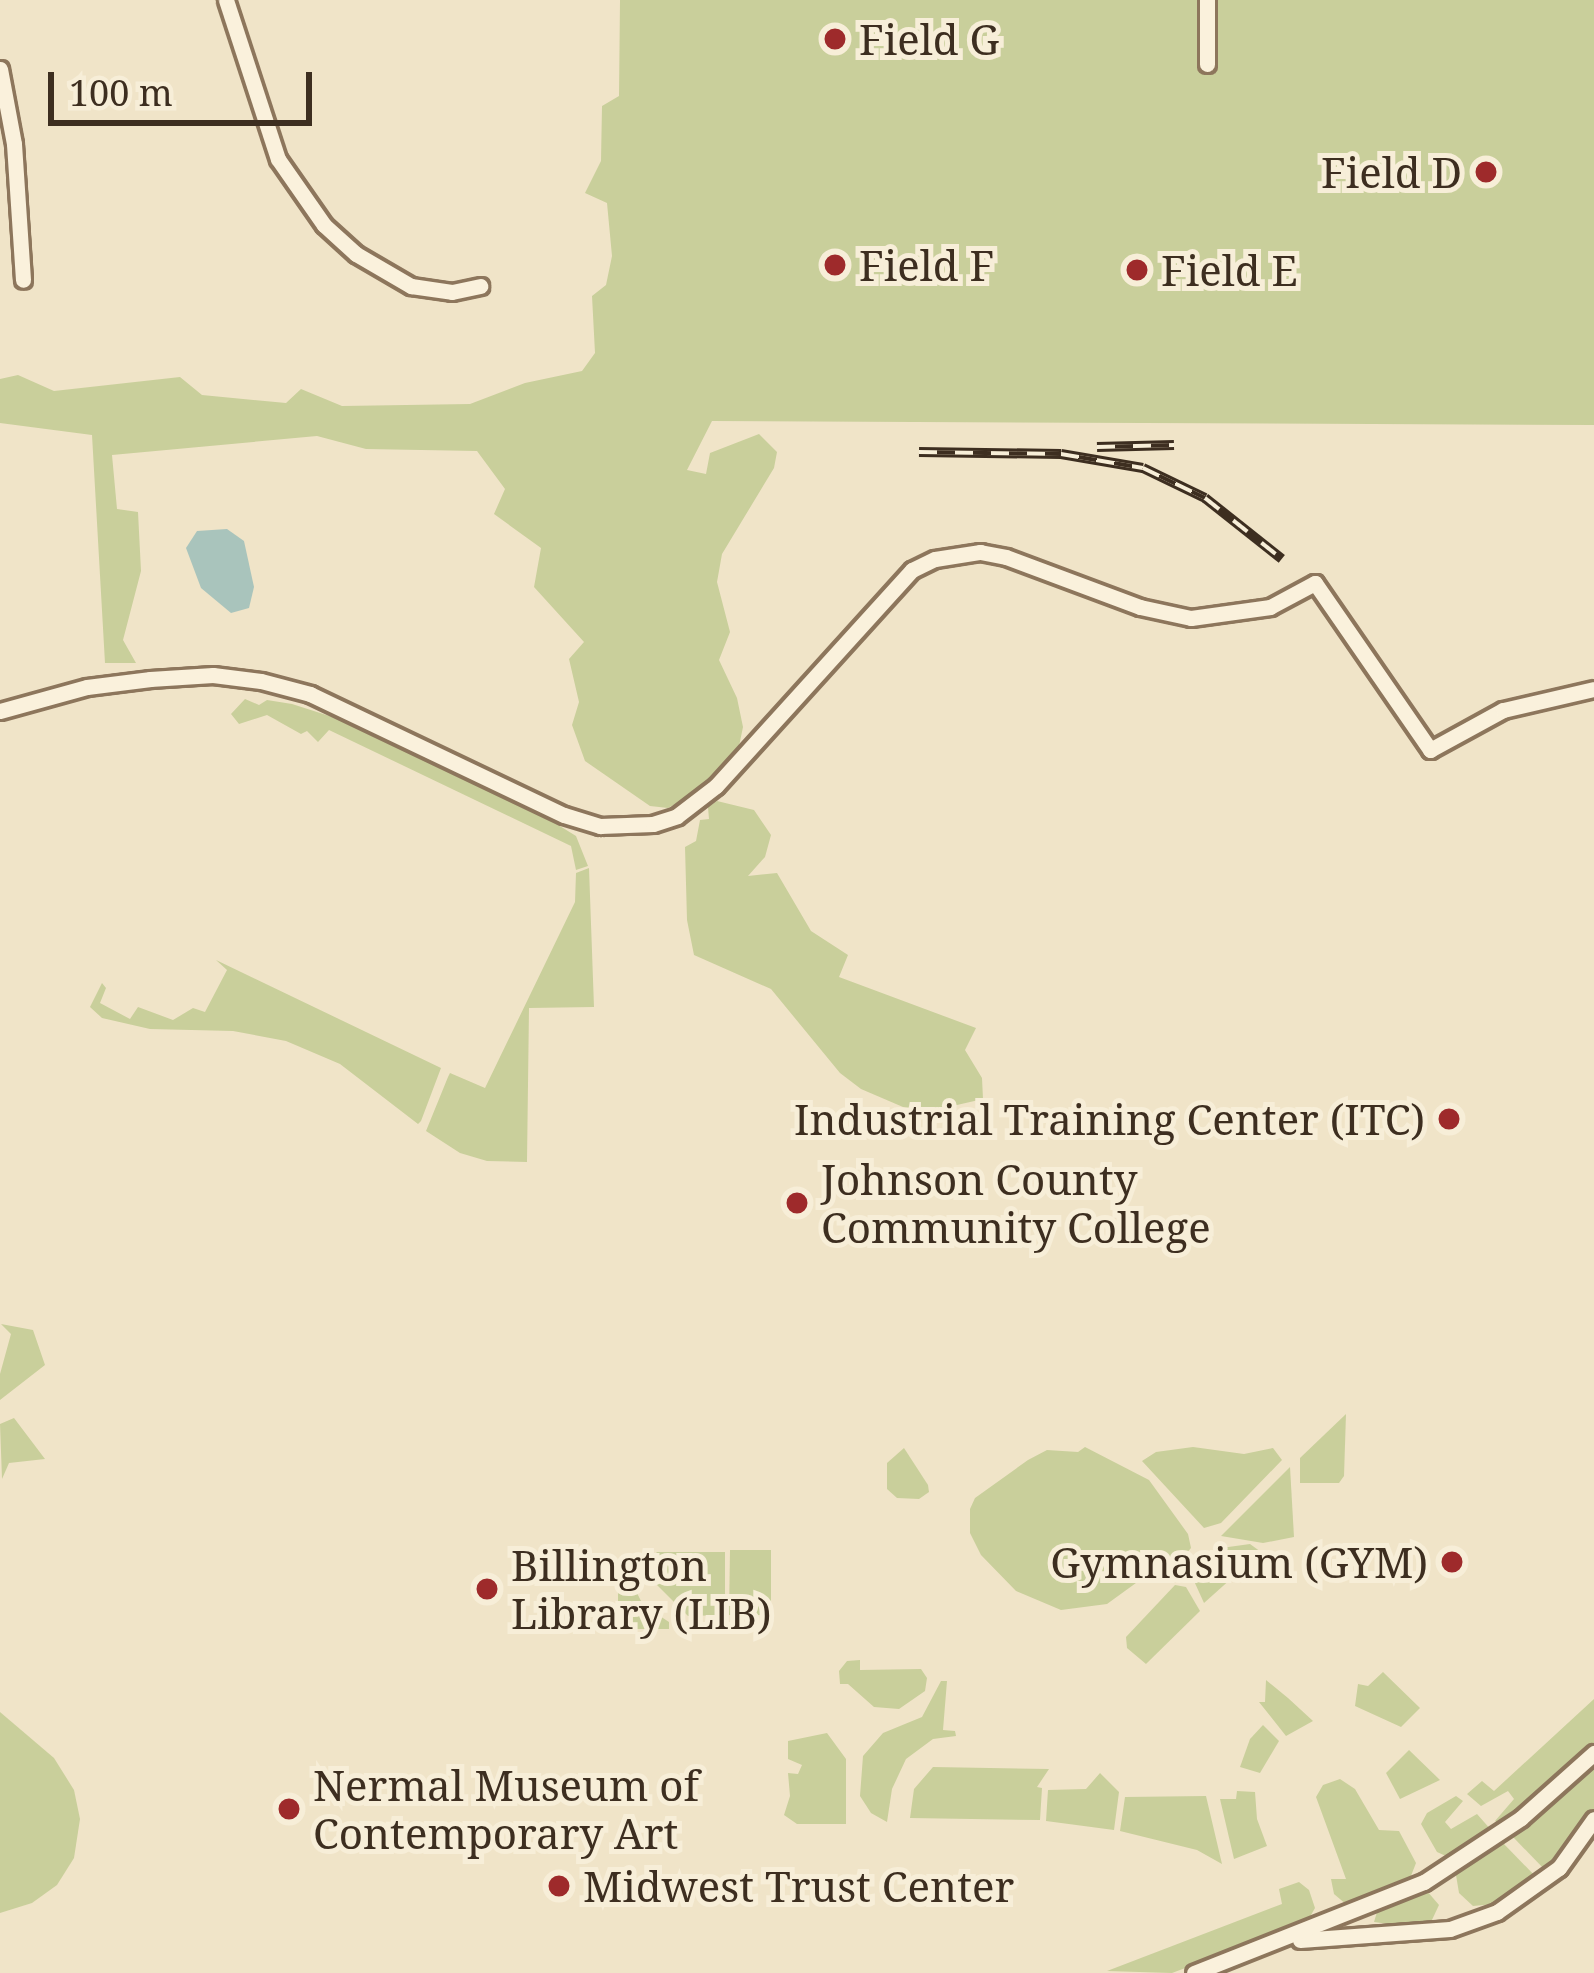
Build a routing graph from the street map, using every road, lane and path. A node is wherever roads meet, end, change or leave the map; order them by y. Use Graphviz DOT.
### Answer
graph roads {
  1 [pos="226,0"];
  2 [pos="1207,0"];
  3 [pos="1207,64"];
  4 [pos="0,68"];
  5 [pos="23,280"];
  6 [pos="480,286"];
  7 [pos="1594,689"];
  8 [pos="0,711"];
  9 [pos="1594,1754"];
  10 [pos="1594,1819"];
  11 [pos="1273,1943"];
  12 [pos="1194,1973"];
  1 -- 6 [label="street"];
  2 -- 3 [label="street"];
  4 -- 5 [label="street"];
  7 -- 8 [label="street"];
  9 -- 11 [label="street"];
  10 -- 11 [label="street"];
  11 -- 12 [label="street"];
}
